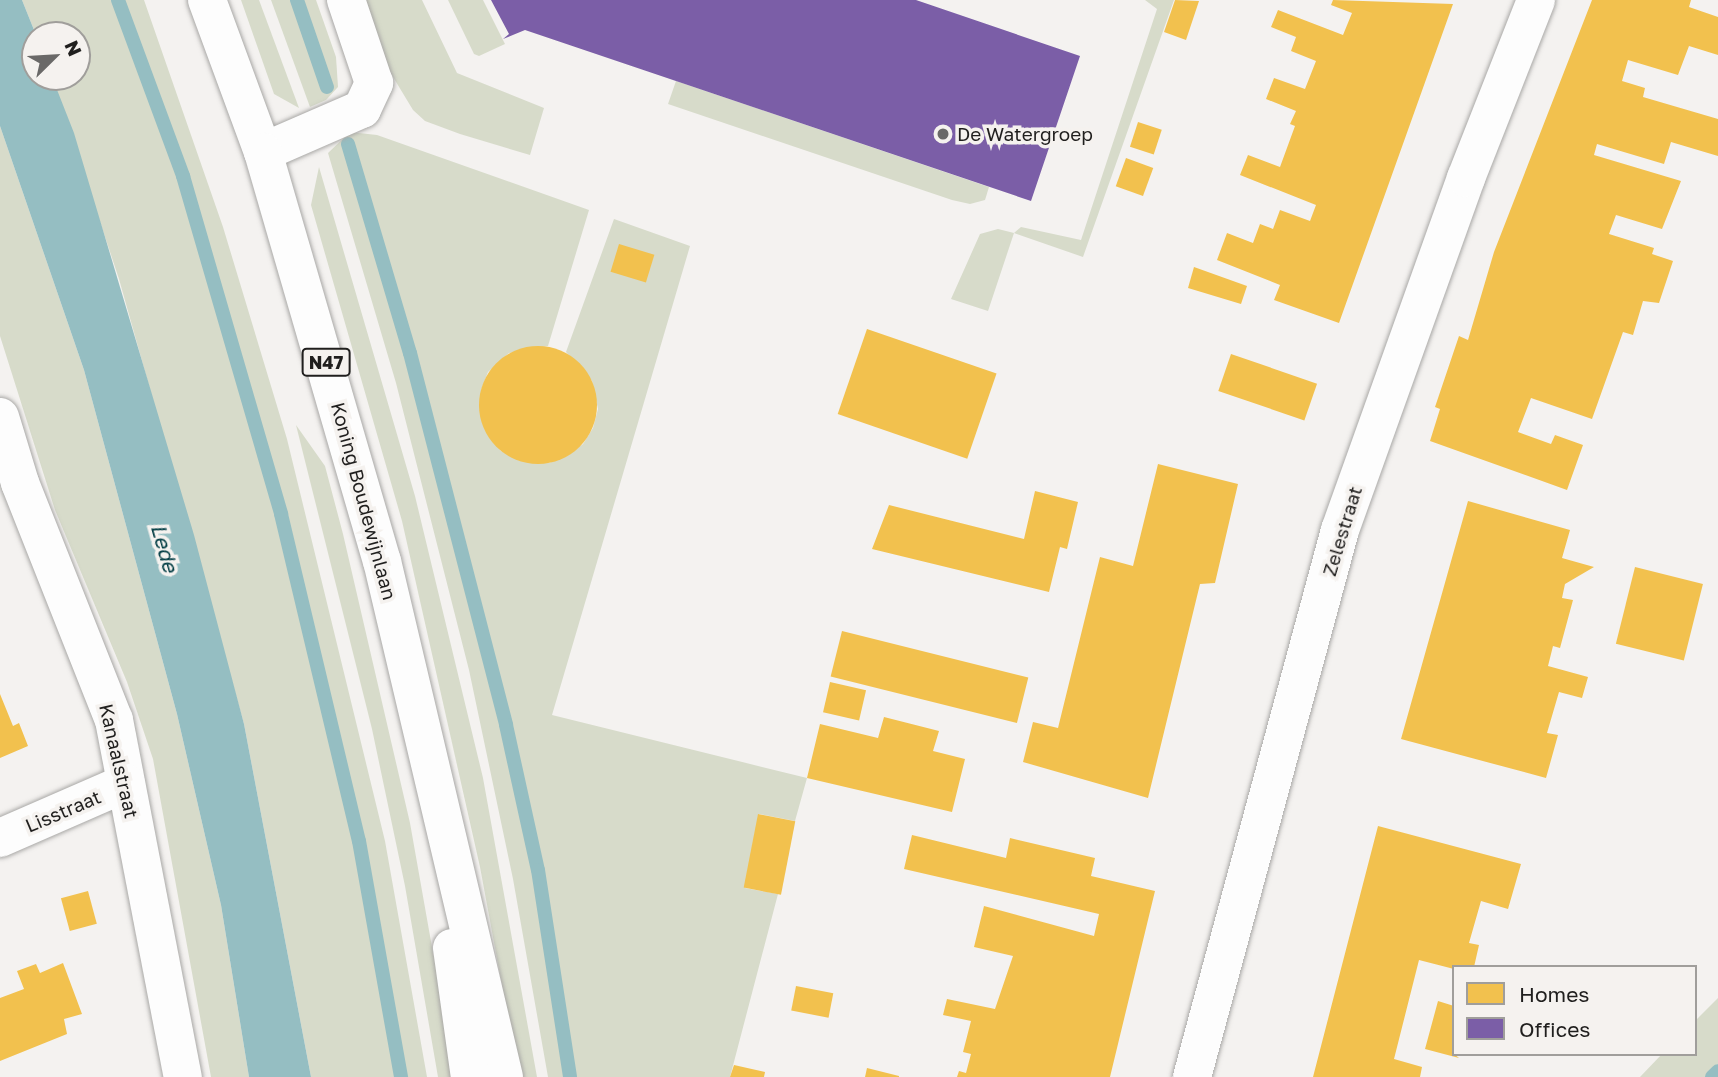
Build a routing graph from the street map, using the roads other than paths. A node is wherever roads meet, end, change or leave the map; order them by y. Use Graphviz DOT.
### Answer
graph roads {
  1 [pos="207,0"];
  2 [pos="346,0"];
  3 [pos="1536,0"];
  4 [pos="263,152"];
  5 [pos="0,417"];
  6 [pos="421,732"];
  7 [pos="126,783"];
  8 [pos="0,838"];
  9 [pos="183,1077"];
  10 [pos="470,1077"];
  11 [pos="504,1077"];
  12 [pos="1192,1077"];
  1 -- 4 [label="street, Koning Boudewijnlaan / N47"];
  2 -- 4 [label="street"];
  3 -- 12 [label="street, Zelestraat"];
  4 -- 6 [label="street, Koning Boudewijnlaan / N47"];
  5 -- 7 [label="street, Kanaalstraat"];
  6 -- 10 [label="street, Koning Boudewijnlaan / N47"];
  6 -- 11 [label="street, Koning Boudewijnlaan / N47"];
  7 -- 8 [label="street, Lisstraat"];
  7 -- 9 [label="street, Kanaalstraat"];
}
